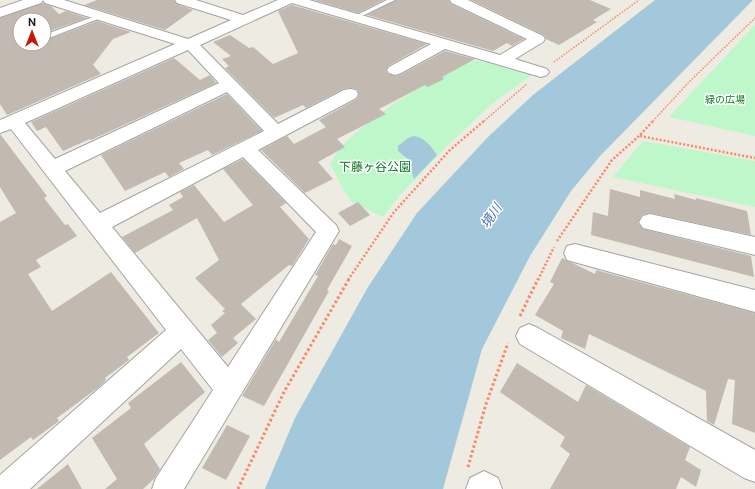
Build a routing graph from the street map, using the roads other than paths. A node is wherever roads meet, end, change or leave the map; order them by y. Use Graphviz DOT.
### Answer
graph roads {
  1 [pos="36,0"];
  2 [pos="50,0"];
  3 [pos="182,0"];
  4 [pos="288,0"];
  5 [pos="295,0"];
  6 [pos="392,0"];
  7 [pos="457,0"];
  8 [pos="0,13"];
  9 [pos="100,16"];
  10 [pos="356,18"];
  11 [pos="244,20"];
  12 [pos="52,35"];
  13 [pos="189,43"];
  14 [pos="445,43"];
  15 [pos="503,60"];
  16 [pos="395,70"];
  17 [pos="541,72"];
  18 [pos="230,85"];
  19 [pos="350,94"];
  20 [pos="7,124"];
  21 [pos="275,132"];
  22 [pos="245,148"];
  23 [pos="52,169"];
  24 [pos="650,222"];
  25 [pos="97,225"];
  26 [pos="755,246"];
  27 [pos="575,253"];
  28 [pos="755,301"];
  29 [pos="182,331"];
  30 [pos="529,336"];
  31 [pos="229,389"];
  32 [pos="755,467"];
  33 [pos="7,489"];
  34 [pos="167,489"];
  35 [pos="481,489"];
  36 [pos="487,489"];
  1 -- 8 [label="street"];
  2 -- 9 [label="street"];
  3 -- 11 [label="street"];
  4 -- 11 [label="street"];
  5 -- 10 [label="street"];
  6 -- 10 [label="lane"];
  7 -- 15 [label="street"];
  9 -- 12 [label="lane"];
  9 -- 13 [label="street"];
  10 -- 14 [label="street"];
  11 -- 13 [label="street"];
  13 -- 18 [label="street"];
  13 -- 20 [label="street"];
  14 -- 15 [label="street"];
  14 -- 16 [label="street"];
  15 -- 17 [label="street"];
  18 -- 21 [label="street"];
  18 -- 23 [label="street"];
  19 -- 21 [label="street"];
  20 -- 23 [label="street"];
  21 -- 22 [label="street"];
  22 -- 25 [label="street"];
  22 -- 31 [label="street"];
  23 -- 25 [label="street"];
  24 -- 26 [label="street"];
  25 -- 29 [label="street"];
  27 -- 28 [label="street"];
  29 -- 31 [label="street"];
  29 -- 33 [label="street"];
  30 -- 32 [label="street"];
  31 -- 34 [label="street"];
  35 -- 36 [label="street"];
}
